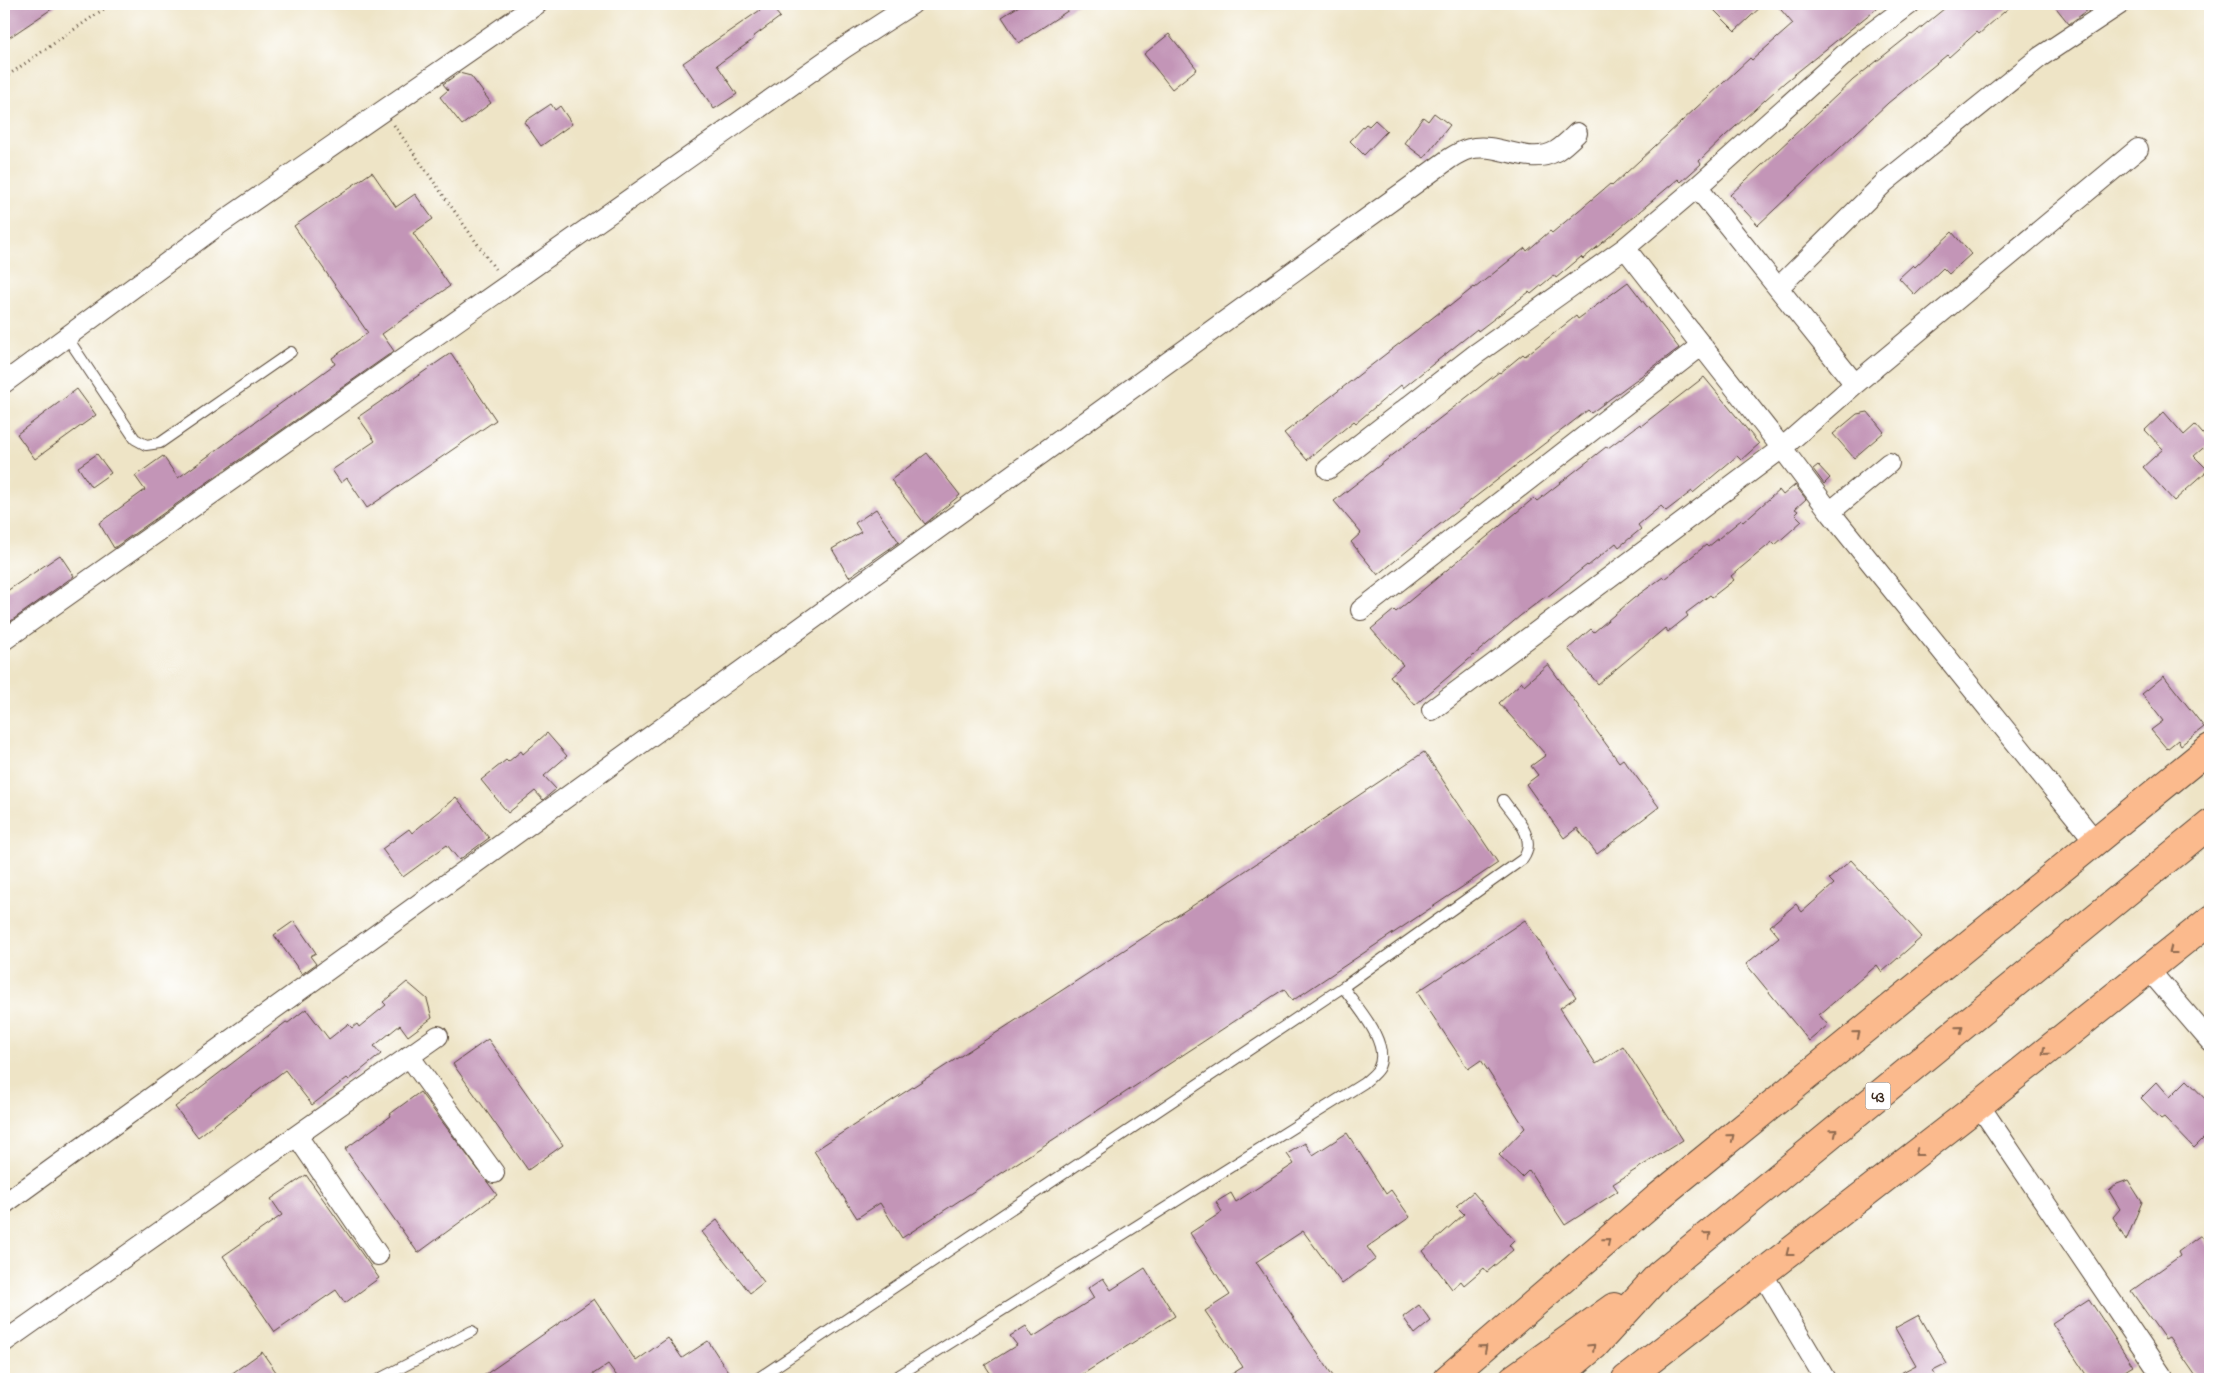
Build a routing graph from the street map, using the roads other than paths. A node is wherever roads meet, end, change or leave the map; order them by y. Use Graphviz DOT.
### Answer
graph roads {
  1 [pos="536,4"];
  2 [pos="912,4"];
  3 [pos="1910,4"];
  4 [pos="2120,4"];
  5 [pos="1577,133"];
  6 [pos="2138,149"];
  7 [pos="1697,187"];
  8 [pos="1625,248"];
  9 [pos="1778,288"];
  10 [pos="67,337"];
  11 [pos="1702,345"];
  12 [pos="291,352"];
  13 [pos="4,383"];
  14 [pos="1855,384"];
  15 [pos="1782,448"];
  16 [pos="1890,463"];
  17 [pos="1328,468"];
  18 [pos="1830,512"];
  19 [pos="1361,610"];
  20 [pos="4,640"];
  21 [pos="1432,710"];
  22 [pos="2210,748"];
  23 [pos="1503,800"];
  24 [pos="2210,824"];
  25 [pos="2095,840"];
  26 [pos="2210,920"];
  27 [pos="2148,969"];
  28 [pos="1343,987"];
  29 [pos="438,1036"];
  30 [pos="2210,1041"];
  31 [pos="409,1056"];
  32 [pos="1979,1106"];
  33 [pos="297,1136"];
  34 [pos="494,1173"];
  35 [pos="4,1204"];
  36 [pos="378,1255"];
  37 [pos="1660,1274"];
  38 [pos="1762,1274"];
  39 [pos="472,1332"];
  40 [pos="4,1342"];
  41 [pos="379,1379"];
  42 [pos="757,1379"];
  43 [pos="894,1379"];
  44 [pos="1447,1379"];
  45 [pos="1513,1379"];
  46 [pos="1555,1379"];
  47 [pos="1626,1379"];
  48 [pos="1825,1379"];
  49 [pos="2164,1379"];
  1 -- 10 [label="street"];
  2 -- 20 [label="street"];
  3 -- 7 [label="street"];
  4 -- 9 [label="street"];
  5 -- 35 [label="street"];
  6 -- 14 [label="street"];
  7 -- 8 [label="street"];
  7 -- 9 [label="street"];
  8 -- 11 [label="street"];
  8 -- 17 [label="street"];
  9 -- 14 [label="street"];
  10 -- 12 [label="lane"];
  10 -- 13 [label="street"];
  11 -- 15 [label="street"];
  11 -- 19 [label="street"];
  14 -- 15 [label="street"];
  15 -- 18 [label="street"];
  15 -- 21 [label="street"];
  16 -- 18 [label="street"];
  18 -- 25 [label="street"];
  22 -- 25 [label="highway"];
  23 -- 28 [label="lane"];
  37 -- 24 [label="highway, 43, one-way"];
  44 -- 25 [label="highway, one-way"];
  26 -- 27 [label="highway, one-way"];
  27 -- 30 [label="street"];
  27 -- 32 [label="highway, one-way"];
  28 -- 42 [label="lane"];
  28 -- 43 [label="lane"];
  29 -- 31 [label="street"];
  31 -- 33 [label="street"];
  31 -- 34 [label="street"];
  32 -- 38 [label="highway, one-way"];
  32 -- 49 [label="street"];
  33 -- 36 [label="street"];
  33 -- 40 [label="street"];
  37 -- 45 [label="highway, 43"];
  46 -- 37 [label="highway, 43, one-way"];
  38 -- 47 [label="highway"];
  38 -- 48 [label="street"];
  39 -- 41 [label="lane"];
}
